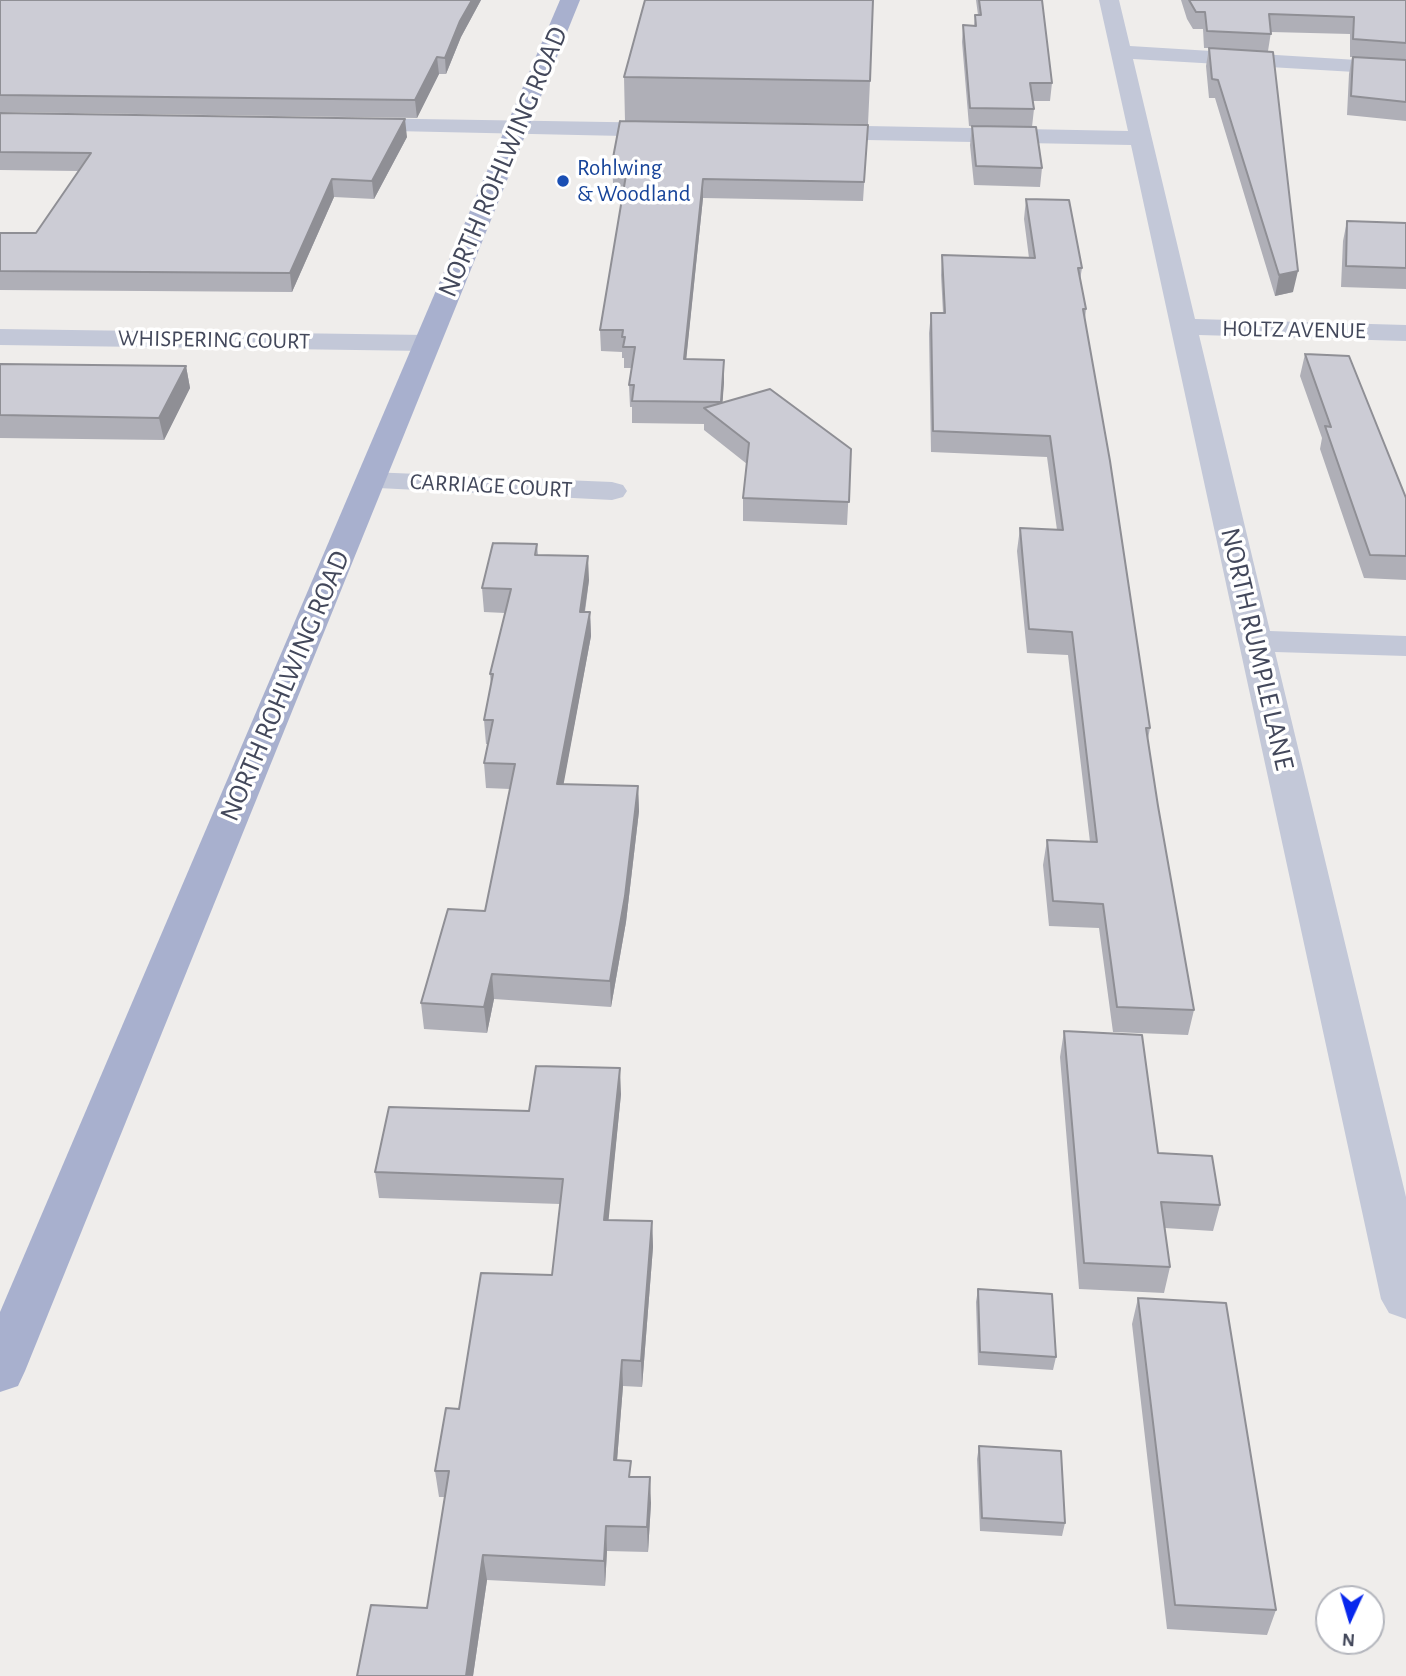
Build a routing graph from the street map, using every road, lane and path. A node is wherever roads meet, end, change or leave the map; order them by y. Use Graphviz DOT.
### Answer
graph roads {
  1 [pos="570,0"];
  2 [pos="1109,0"];
  3 [pos="1121,52"];
  4 [pos="1406,69"];
  5 [pos="334,125"];
  6 [pos="517,128"];
  7 [pos="687,130"];
  8 [pos="794,132"];
  9 [pos="1139,138"];
  10 [pos="1183,327"];
  11 [pos="1406,333"];
  12 [pos="0,337"];
  13 [pos="427,343"];
  14 [pos="370,481"];
  15 [pos="612,491"];
  16 [pos="1255,641"];
  17 [pos="1406,646"];
  18 [pos="1394,1192"];
  19 [pos="1406,1299"];
  20 [pos="0,1371"];
  1 -- 6 [label="main road, NORTH ROHLWING ROAD"];
  2 -- 3 [label="street, NORTH RUMPLE LANE"];
  3 -- 4 [label="street"];
  3 -- 9 [label="street, NORTH RUMPLE LANE"];
  5 -- 6 [label="street"];
  6 -- 7 [label="street"];
  6 -- 13 [label="main road, NORTH ROHLWING ROAD"];
  8 -- 9 [label="street"];
  9 -- 10 [label="street, NORTH RUMPLE LANE"];
  10 -- 11 [label="street, HOLTZ AVENUE"];
  10 -- 16 [label="street, NORTH RUMPLE LANE"];
  12 -- 13 [label="street, WHISPERING COURT"];
  13 -- 14 [label="main road, NORTH ROHLWING ROAD"];
  14 -- 15 [label="street, CARRIAGE COURT"];
  14 -- 20 [label="main road, NORTH ROHLWING ROAD"];
  16 -- 17 [label="street"];
  16 -- 18 [label="street, NORTH RUMPLE LANE"];
  18 -- 19 [label="street, NORTH RUMPLE LANE"];
}
